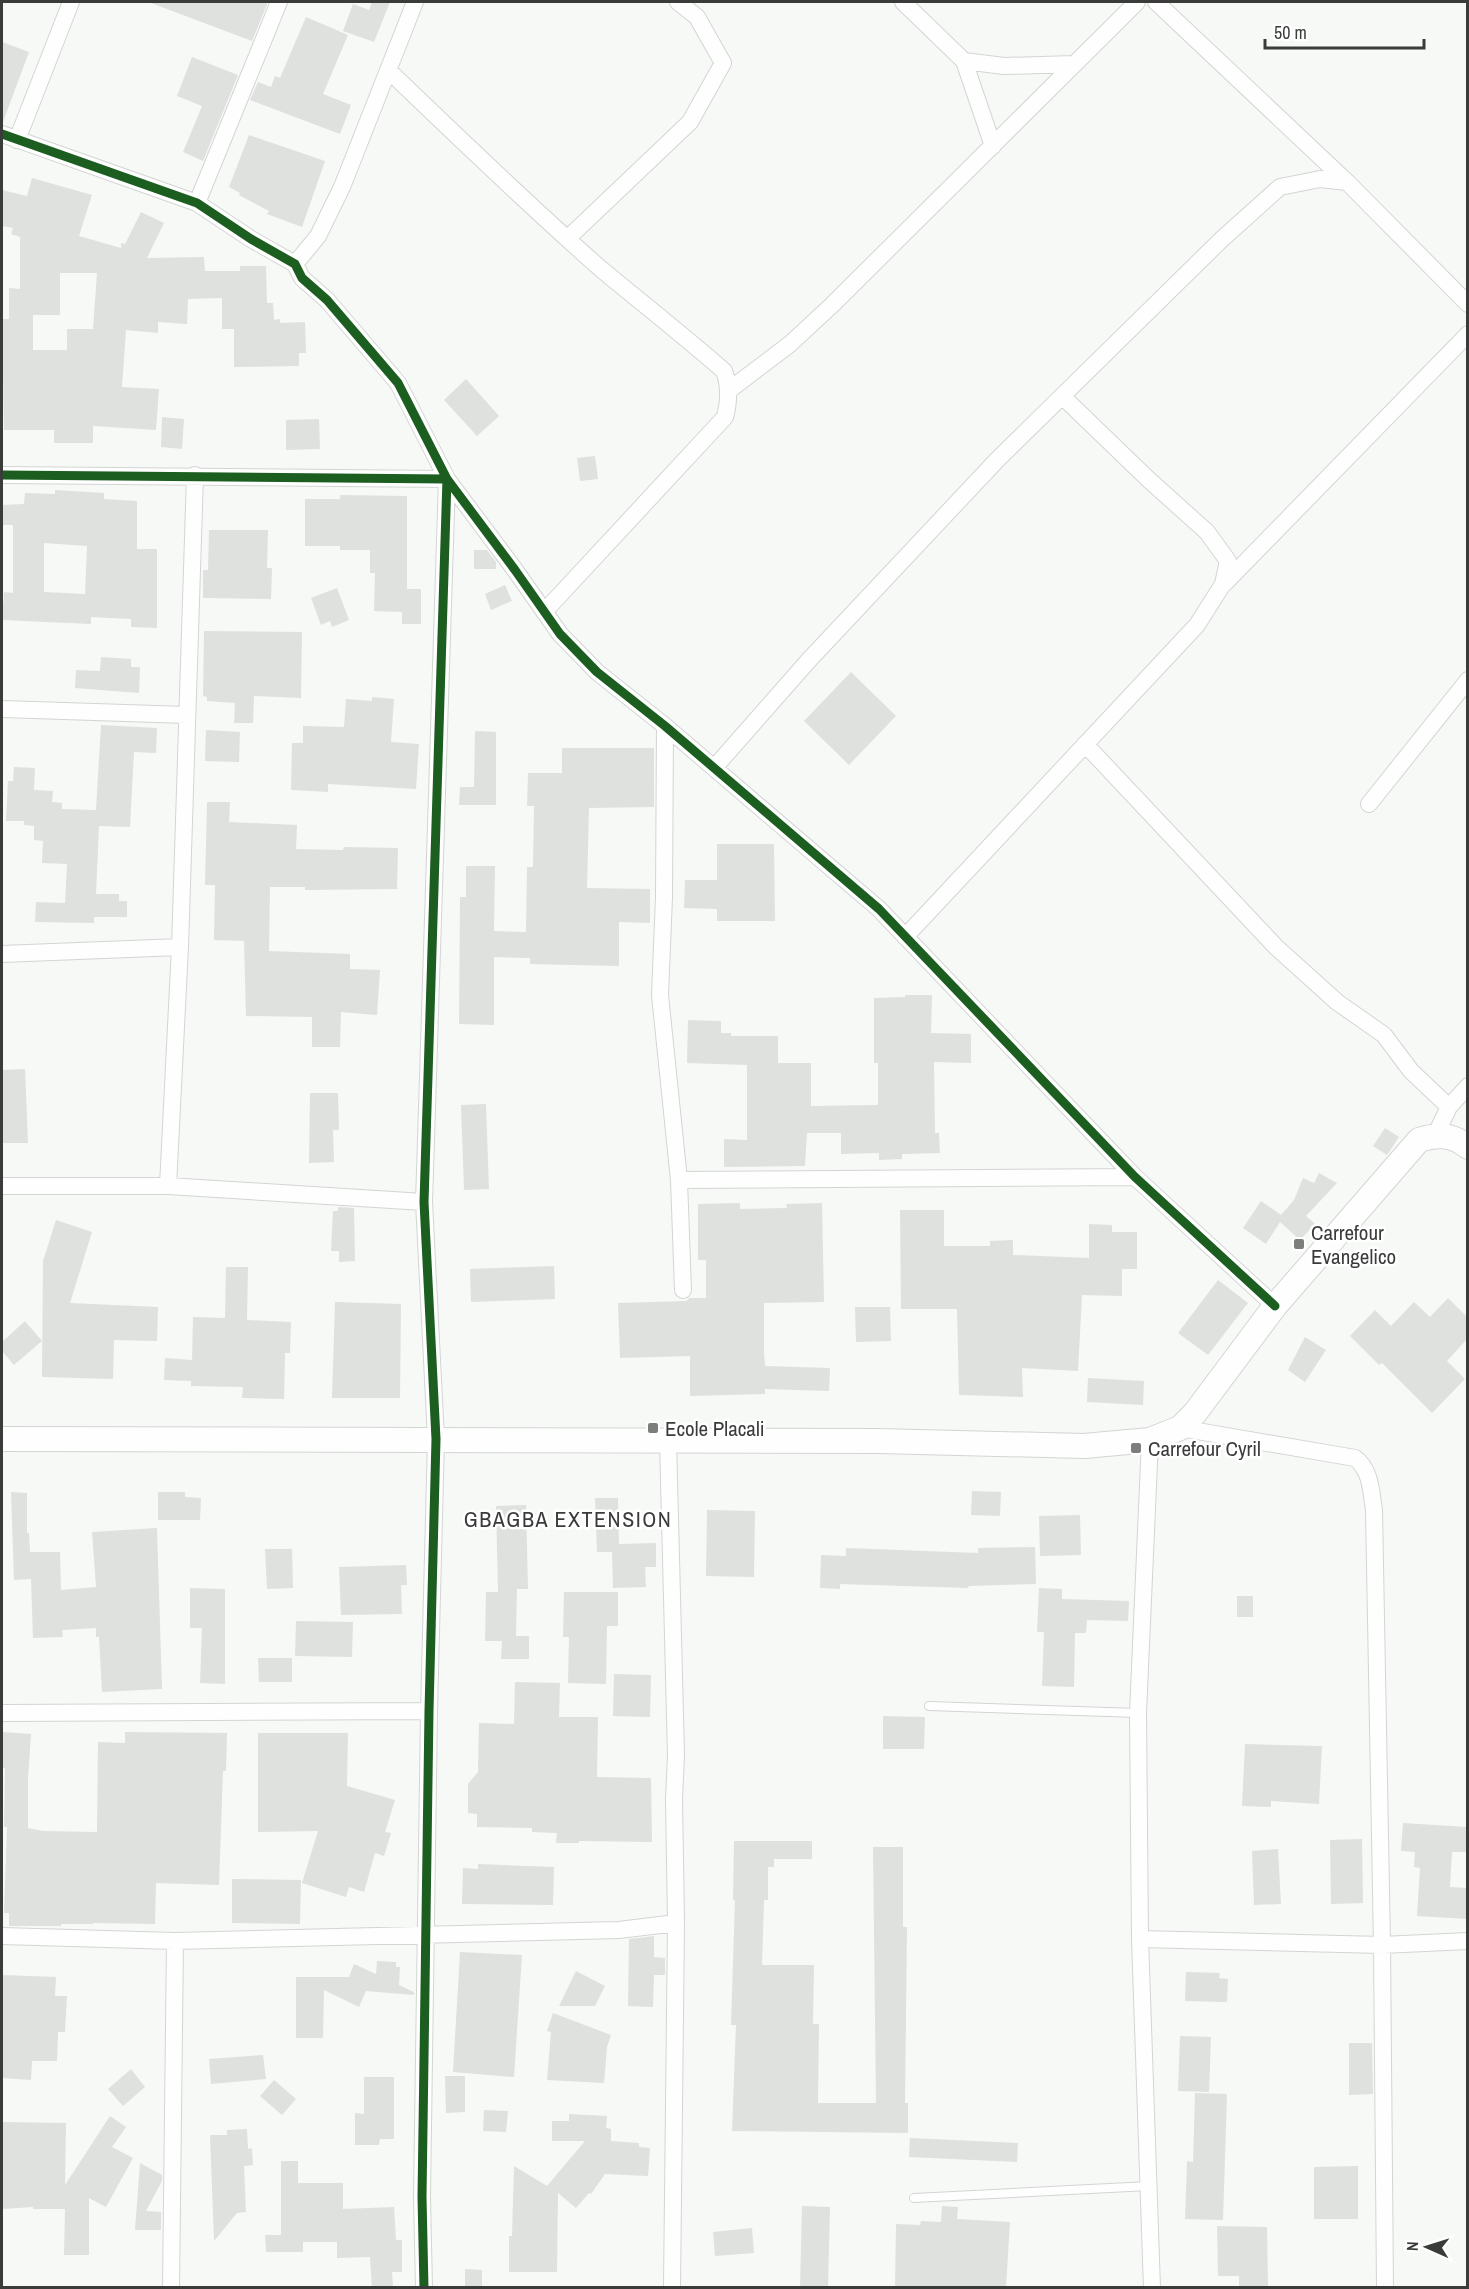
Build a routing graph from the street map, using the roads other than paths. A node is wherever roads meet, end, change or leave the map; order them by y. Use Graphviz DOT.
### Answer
graph roads {
  1 [pos="71,2"];
  2 [pos="279,2"];
  3 [pos="415,2"];
  4 [pos="678,2"];
  5 [pos="903,2"];
  6 [pos="1137,2"];
  7 [pos="1156,2"];
  8 [pos="964,61"];
  9 [pos="1075,64"];
  10 [pos="388,70"];
  11 [pos="9,137"];
  12 [pos="993,146"];
  13 [pos="1347,182"];
  14 [pos="197,203"];
  15 [pos="568,238"];
  16 [pos="295,264"];
  17 [pos="1467,304"];
  18 [pos="1467,334"];
  19 [pos="728,391"];
  20 [pos="1062,396"];
  21 [pos="2,475"];
  22 [pos="195,475"];
  23 [pos="447,479"];
  24 [pos="1223,584"];
  25 [pos="544,612"];
  26 [pos="1467,680"];
  27 [pos="2,709"];
  28 [pos="187,715"];
  29 [pos="665,726"];
  30 [pos="1085,744"];
  31 [pos="714,768"];
  32 [pos="1369,804"];
  33 [pos="905,936"];
  34 [pos="180,947"];
  35 [pos="2,954"];
  36 [pos="1467,1086"];
  37 [pos="1449,1107"];
  38 [pos="1436,1134"];
  39 [pos="1467,1147"];
  40 [pos="1135,1177"];
  41 [pos="679,1180"];
  42 [pos="2,1186"];
  43 [pos="168,1186"];
  44 [pos="424,1202"];
  45 [pos="683,1290"];
  46 [pos="1275,1306"];
  47 [pos="1180,1428"];
  48 [pos="2,1439"];
  49 [pos="436,1439"];
  50 [pos="668,1440"];
  51 [pos="1150,1440"];
  52 [pos="928,1706"];
  53 [pos="429,1711"];
  54 [pos="2,1713"];
  55 [pos="1138,1713"];
  56 [pos="676,1923"];
  57 [pos="427,1934"];
  58 [pos="2,1936"];
  59 [pos="1140,1939"];
  60 [pos="175,1941"];
  61 [pos="1467,1941"];
  62 [pos="1382,1945"];
  63 [pos="1149,2186"];
  64 [pos="914,2198"];
  65 [pos="171,2288"];
  66 [pos="424,2288"];
  67 [pos="672,2288"];
  68 [pos="1152,2288"];
  69 [pos="1385,2288"];
  1 -- 11 [label="street"];
  2 -- 14 [label="street"];
  3 -- 10 [label="street"];
  4 -- 15 [label="street"];
  5 -- 8 [label="street"];
  6 -- 9 [label="street"];
  7 -- 13 [label="street"];
  8 -- 9 [label="street"];
  8 -- 12 [label="street"];
  9 -- 12 [label="street"];
  10 -- 15 [label="street"];
  10 -- 16 [label="street"];
  11 -- 14 [label="street"];
  12 -- 19 [label="street"];
  13 -- 17 [label="street"];
  13 -- 20 [label="street"];
  14 -- 16 [label="street"];
  15 -- 19 [label="street"];
  16 -- 23 [label="street"];
  18 -- 24 [label="street"];
  19 -- 25 [label="street"];
  20 -- 24 [label="street"];
  20 -- 31 [label="street"];
  21 -- 22 [label="street"];
  22 -- 23 [label="street"];
  22 -- 28 [label="street"];
  23 -- 25 [label="street"];
  23 -- 44 [label="street"];
  24 -- 30 [label="street"];
  25 -- 29 [label="street"];
  26 -- 32 [label="street"];
  27 -- 28 [label="street"];
  28 -- 34 [label="street"];
  29 -- 31 [label="street"];
  29 -- 41 [label="street"];
  30 -- 33 [label="street"];
  30 -- 37 [label="street"];
  31 -- 33 [label="street"];
  33 -- 40 [label="street"];
  34 -- 35 [label="street"];
  34 -- 43 [label="street"];
  36 -- 37 [label="street"];
  37 -- 38 [label="street"];
  38 -- 39 [label="street"];
  38 -- 46 [label="street"];
  40 -- 41 [label="street"];
  40 -- 46 [label="street"];
  41 -- 45 [label="street"];
  42 -- 43 [label="street"];
  43 -- 44 [label="street"];
  44 -- 49 [label="street"];
  46 -- 47 [label="street"];
  47 -- 51 [label="street"];
  47 -- 62 [label="street"];
  48 -- 49 [label="street"];
  49 -- 50 [label="street"];
  49 -- 53 [label="street"];
  50 -- 51 [label="street"];
  50 -- 56 [label="street"];
  51 -- 55 [label="street"];
  52 -- 55 [label="lane"];
  53 -- 54 [label="street"];
  53 -- 57 [label="street"];
  55 -- 59 [label="street"];
  56 -- 57 [label="street"];
  56 -- 67 [label="street"];
  57 -- 60 [label="street"];
  57 -- 66 [label="street"];
  58 -- 60 [label="street"];
  59 -- 62 [label="street"];
  59 -- 63 [label="street"];
  60 -- 65 [label="street"];
  61 -- 62 [label="street"];
  62 -- 69 [label="street"];
  63 -- 64 [label="lane"];
  63 -- 68 [label="street"];
}
